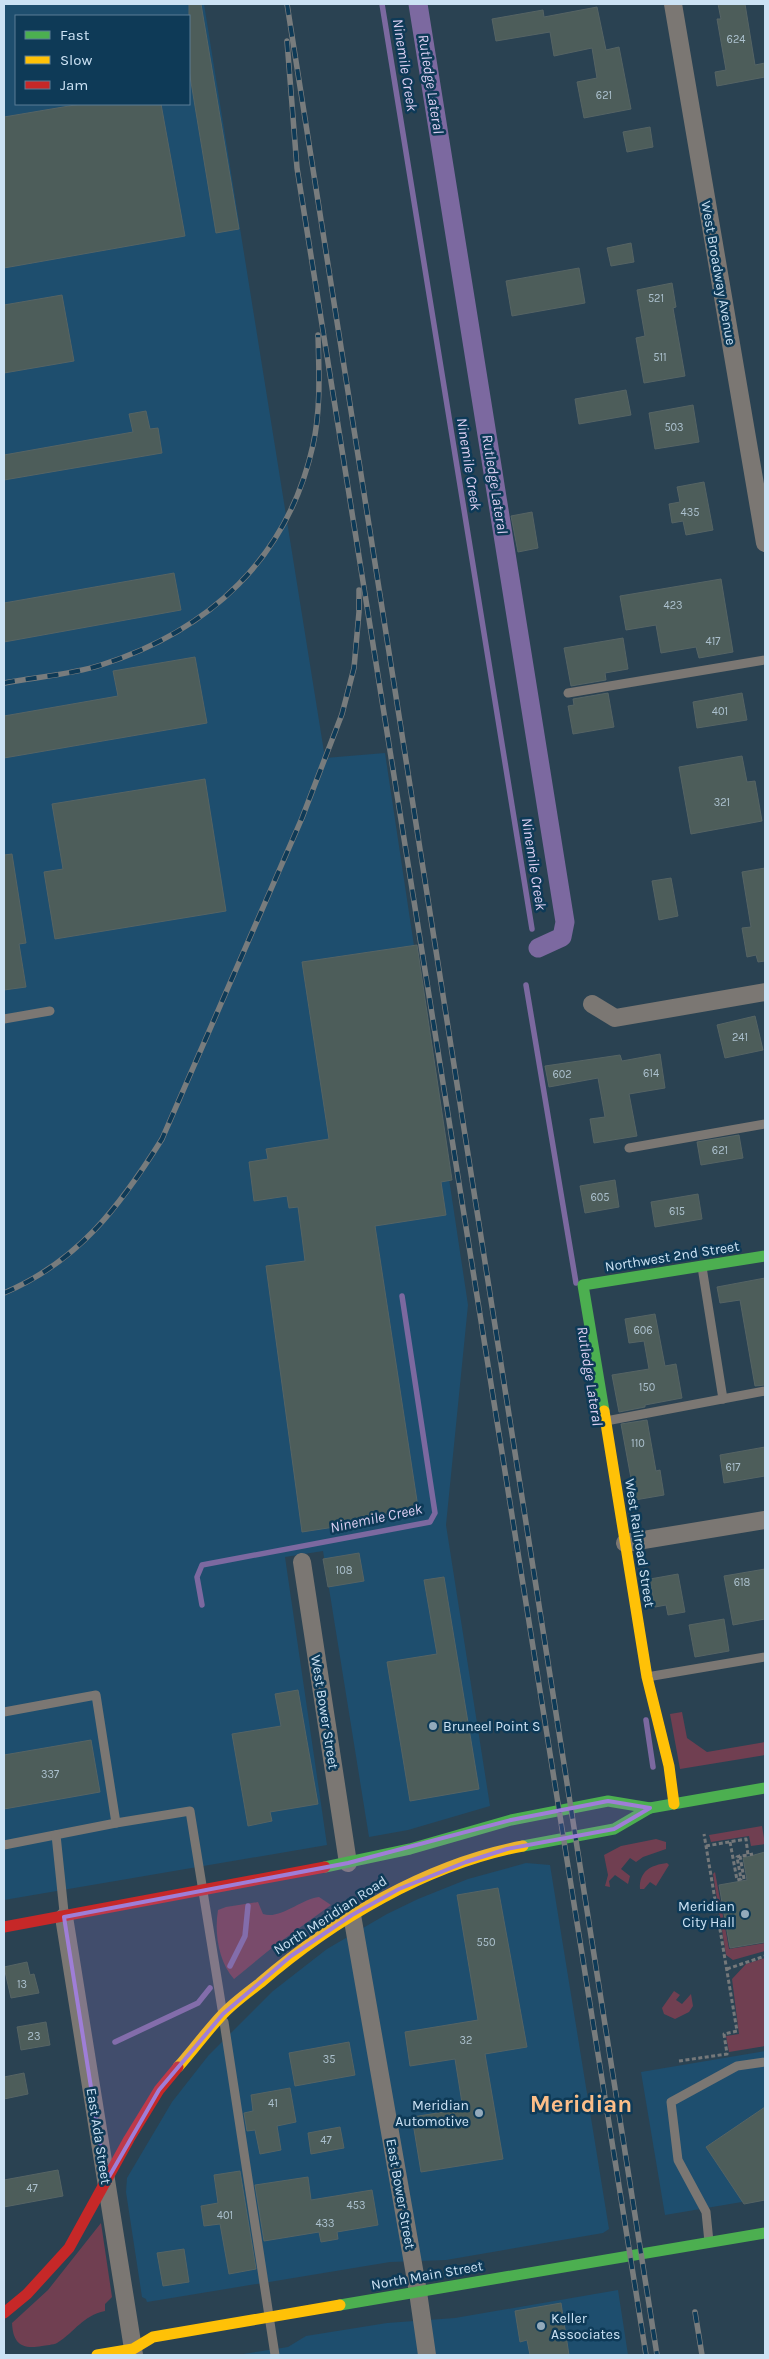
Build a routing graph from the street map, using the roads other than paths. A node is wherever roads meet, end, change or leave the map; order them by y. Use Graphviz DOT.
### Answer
graph roads {
  1 [pos="673,4"];
  2 [pos="765,543"];
  3 [pos="765,660"];
  4 [pos="568,693"];
  5 [pos="765,992"];
  6 [pos="592,1004"];
  7 [pos="50,1011"];
  8 [pos="4,1018"];
  9 [pos="765,1124"];
  10 [pos="629,1148"];
  11 [pos="765,1256"];
  12 [pos="702,1266"];
  13 [pos="583,1285"];
  14 [pos="765,1391"];
  15 [pos="722,1399"];
  16 [pos="605,1421"];
  17 [pos="765,1520"];
  18 [pos="625,1543"];
  19 [pos="302,1562"];
  20 [pos="765,1657"];
  21 [pos="647,1677"];
  22 [pos="4,1712"];
  23 [pos="765,1788"];
  24 [pos="674,1804"];
  25 [pos="650,1808"];
  26 [pos="116,1823"];
  27 [pos="56,1835"];
  28 [pos="4,1845"];
  29 [pos="348,1863"];
  30 [pos="204,1891"];
  31 [pos="352,1916"];
  32 [pos="64,1917"];
  33 [pos="4,1927"];
  34 [pos="223,2014"];
  35 [pos="765,2062"];
  36 [pos="106,2182"];
  37 [pos="765,2232"];
  38 [pos="709,2242"];
  39 [pos="418,2292"];
  40 [pos="4,2313"];
  41 [pos="270,2318"];
  42 [pos="134,2352"];
  43 [pos="97,2355"];
  44 [pos="276,2355"];
  45 [pos="427,2355"];
  1 -- 2 [label="street, West Broadway Avenue"];
  3 -- 4 [label="lane"];
  5 -- 6 [label="street"];
  7 -- 8 [label="lane"];
  9 -- 10 [label="lane"];
  11 -- 12 [label="main road, Northwest 2nd Street"];
  12 -- 13 [label="main road, Northwest 2nd Street"];
  12 -- 15 [label="lane"];
  13 -- 16 [label="main road, West Railroad Street"];
  14 -- 15 [label="lane"];
  15 -- 16 [label="lane"];
  16 -- 18 [label="main road, West Railroad Street"];
  17 -- 18 [label="street"];
  18 -- 21 [label="main road, West Railroad Street"];
  19 -- 29 [label="street, West Bower Street"];
  20 -- 21 [label="lane"];
  21 -- 24 [label="main road, West Railroad Street"];
  22 -- 26 [label="lane"];
  23 -- 24 [label="main road, North Meridian Road"];
  24 -- 25 [label="main road, North Meridian Road"];
  25 -- 29 [label="main road, North Meridian Road"];
  25 -- 31 [label="main road, North Meridian Road"];
  26 -- 27 [label="lane"];
  26 -- 30 [label="lane"];
  27 -- 28 [label="lane"];
  27 -- 32 [label="lane"];
  29 -- 30 [label="main road, North Meridian Road"];
  30 -- 32 [label="main road, North Meridian Road"];
  30 -- 34 [label="lane"];
  31 -- 34 [label="main road, North Meridian Road"];
  31 -- 39 [label="street, East Bower Street"];
  32 -- 33 [label="main road, North Meridian Road"];
  32 -- 36 [label="street, East Ada Street"];
  34 -- 36 [label="main road, North Meridian Road"];
  34 -- 41 [label="lane"];
  35 -- 38 [label="lane"];
  36 -- 40 [label="main road, North Meridian Road"];
  36 -- 42 [label="street, East Ada Street"];
  37 -- 38 [label="main road, North Main Street"];
  38 -- 39 [label="main road, North Main Street"];
  39 -- 41 [label="main road, North Main Street"];
  39 -- 45 [label="street, East Bower Street"];
  41 -- 42 [label="main road, North Main Street"];
  41 -- 44 [label="lane"];
  42 -- 43 [label="main road, North Main Street"];
}
